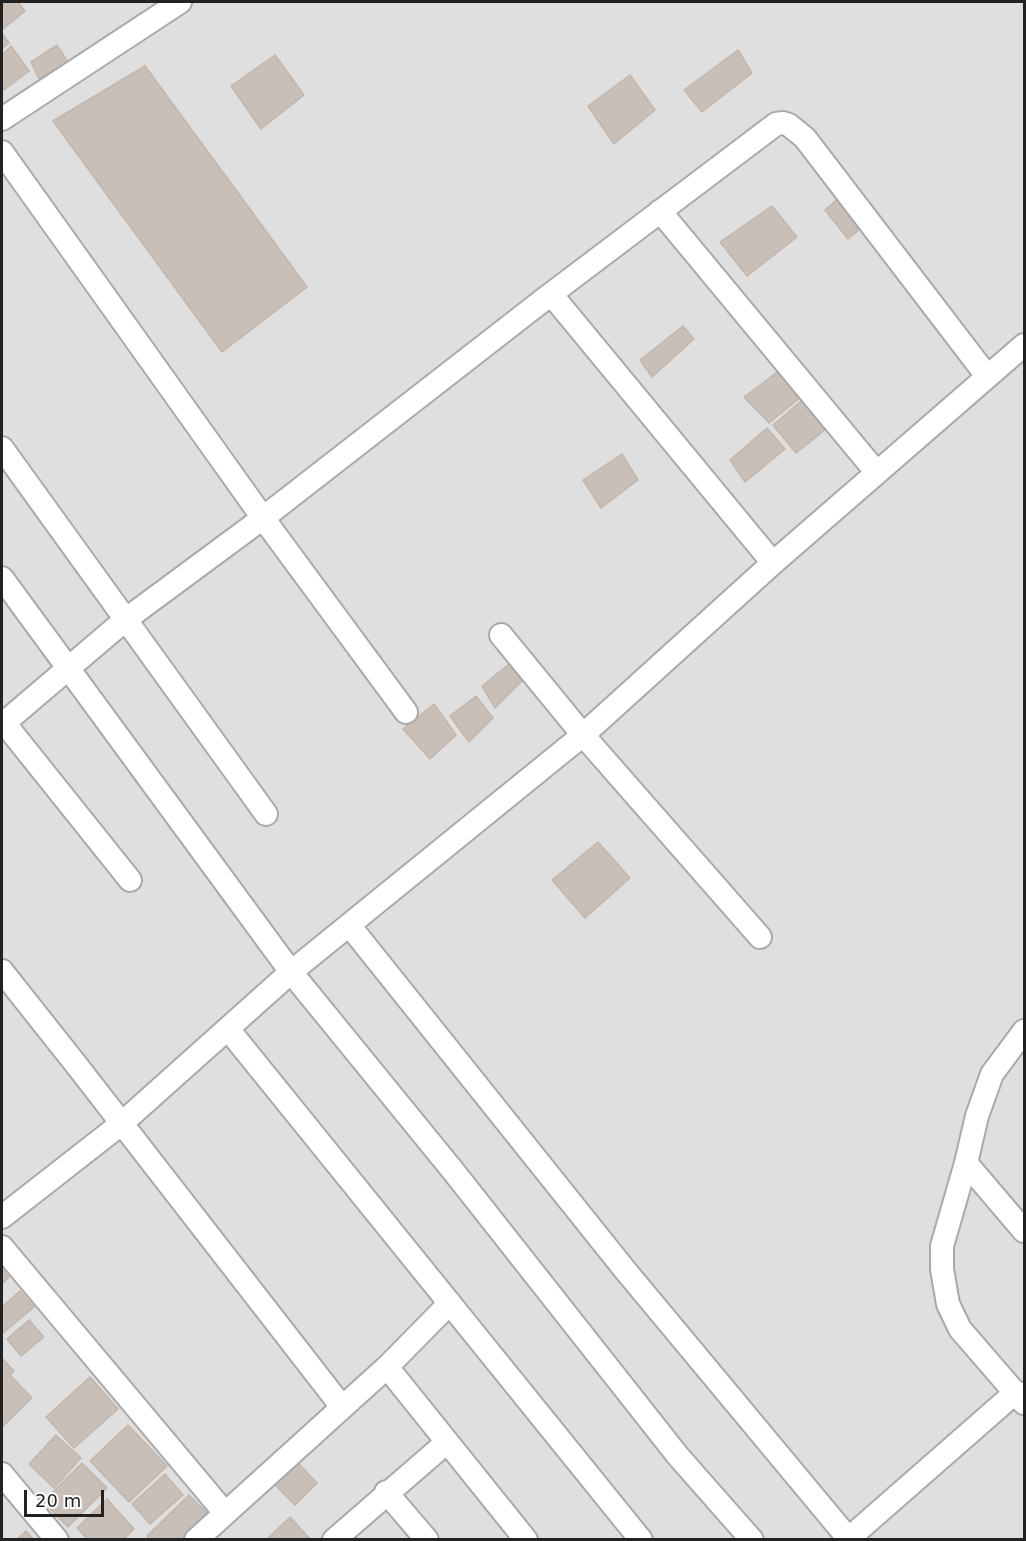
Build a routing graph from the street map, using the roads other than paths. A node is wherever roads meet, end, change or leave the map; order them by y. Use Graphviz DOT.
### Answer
graph roads {
  1 [pos="180,2"];
  2 [pos="2,119"];
  3 [pos="2,152"];
  4 [pos="660,211"];
  5 [pos="551,294"];
  6 [pos="1024,345"];
  7 [pos="987,376"];
  8 [pos="2,448"];
  9 [pos="877,473"];
  10 [pos="263,518"];
  11 [pos="773,563"];
  12 [pos="2,578"];
  13 [pos="125,620"];
  14 [pos="501,635"];
  15 [pos="66,669"];
  16 [pos="406,712"];
  17 [pos="3,721"];
  18 [pos="583,735"];
  19 [pos="266,814"];
  20 [pos="130,880"];
  21 [pos="349,925"];
  22 [pos="760,937"];
  23 [pos="2,971"];
  24 [pos="291,972"];
  25 [pos="228,1029"];
  26 [pos="1024,1031"];
  27 [pos="121,1124"];
  28 [pos="966,1163"];
  29 [pos="2,1217"];
  30 [pos="1024,1231"];
  31 [pos="2,1247"];
  32 [pos="450,1303"];
  33 [pos="387,1367"];
  34 [pos="1020,1397"];
  35 [pos="342,1407"];
  36 [pos="447,1442"];
  37 [pos="2,1474"];
  38 [pos="386,1492"];
  39 [pos="225,1513"];
  40 [pos="858,1536"];
  41 [pos="57,1539"];
  42 [pos="196,1539"];
  43 [pos="334,1539"];
  44 [pos="427,1539"];
  45 [pos="526,1539"];
  46 [pos="641,1539"];
  47 [pos="752,1539"];
  1 -- 2 [label="street"];
  3 -- 10 [label="street"];
  4 -- 5 [label="street"];
  4 -- 7 [label="street"];
  4 -- 9 [label="street"];
  5 -- 10 [label="street"];
  5 -- 11 [label="street"];
  6 -- 7 [label="street"];
  7 -- 9 [label="street"];
  8 -- 13 [label="street"];
  9 -- 11 [label="street"];
  10 -- 13 [label="street"];
  10 -- 16 [label="street"];
  11 -- 18 [label="street"];
  12 -- 15 [label="street"];
  13 -- 15 [label="street"];
  13 -- 19 [label="street"];
  14 -- 18 [label="street"];
  15 -- 17 [label="street"];
  15 -- 24 [label="street"];
  17 -- 20 [label="street"];
  18 -- 21 [label="street"];
  18 -- 22 [label="street"];
  21 -- 24 [label="street"];
  21 -- 40 [label="street"];
  23 -- 27 [label="street"];
  24 -- 25 [label="street"];
  24 -- 47 [label="street"];
  25 -- 27 [label="street"];
  25 -- 32 [label="street"];
  26 -- 28 [label="street"];
  27 -- 29 [label="street"];
  27 -- 35 [label="street"];
  28 -- 30 [label="street"];
  28 -- 34 [label="street"];
  31 -- 39 [label="street"];
  32 -- 33 [label="street"];
  32 -- 46 [label="street"];
  33 -- 35 [label="street"];
  33 -- 36 [label="street"];
  34 -- 40 [label="street"];
  35 -- 39 [label="street"];
  36 -- 38 [label="street"];
  36 -- 45 [label="street"];
  37 -- 41 [label="street"];
  38 -- 43 [label="street"];
  38 -- 44 [label="street"];
  39 -- 42 [label="street"];
}
